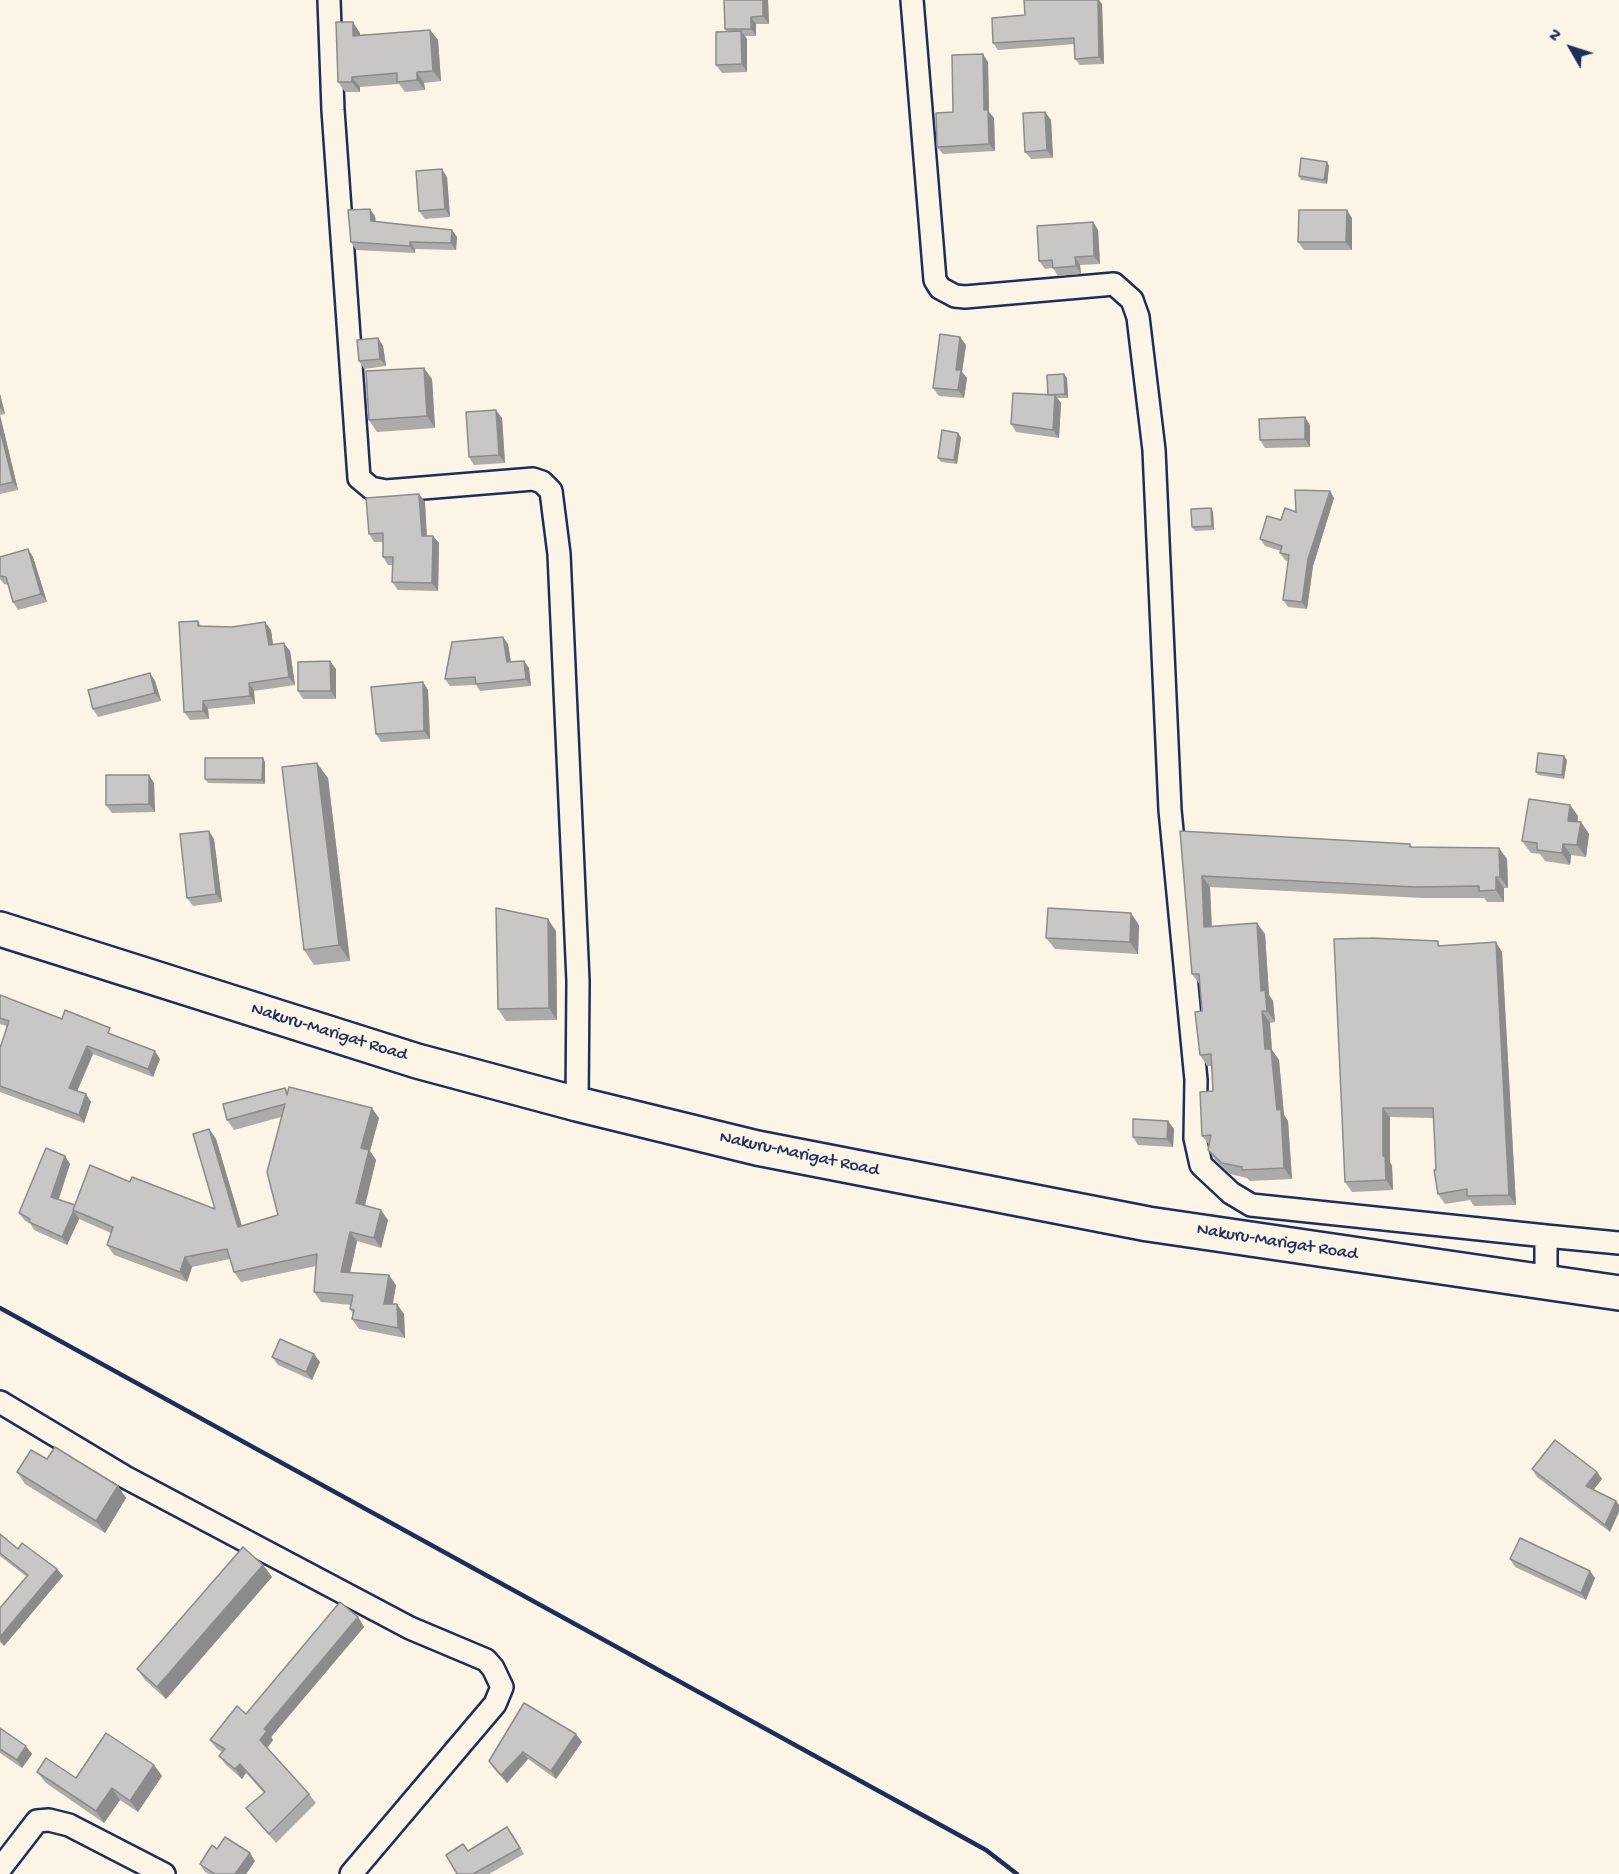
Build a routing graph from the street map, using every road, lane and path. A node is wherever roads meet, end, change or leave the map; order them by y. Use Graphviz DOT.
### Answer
graph roads {
  1 [pos="329,0"];
  2 [pos="912,0"];
  3 [pos="0,929"];
  4 [pos="577,1104"];
  5 [pos="1545,1236"];
  6 [pos="1619,1243"];
  7 [pos="1546,1283"];
  8 [pos="1619,1293"];
  9 [pos="0,1402"];
  10 [pos="0,1869"];
  11 [pos="164,1874"];
  12 [pos="351,1874"];
  1 -- 4 [label="street"];
  2 -- 5 [label="street"];
  3 -- 4 [label="main road, Nakuru-Marigat Road"];
  4 -- 7 [label="main road, Nakuru-Marigat Road"];
  5 -- 6 [label="street"];
  5 -- 7 [label="street"];
  7 -- 8 [label="main road, Nakuru-Marigat Road"];
  9 -- 12 [label="street"];
  10 -- 11 [label="street"];
}
